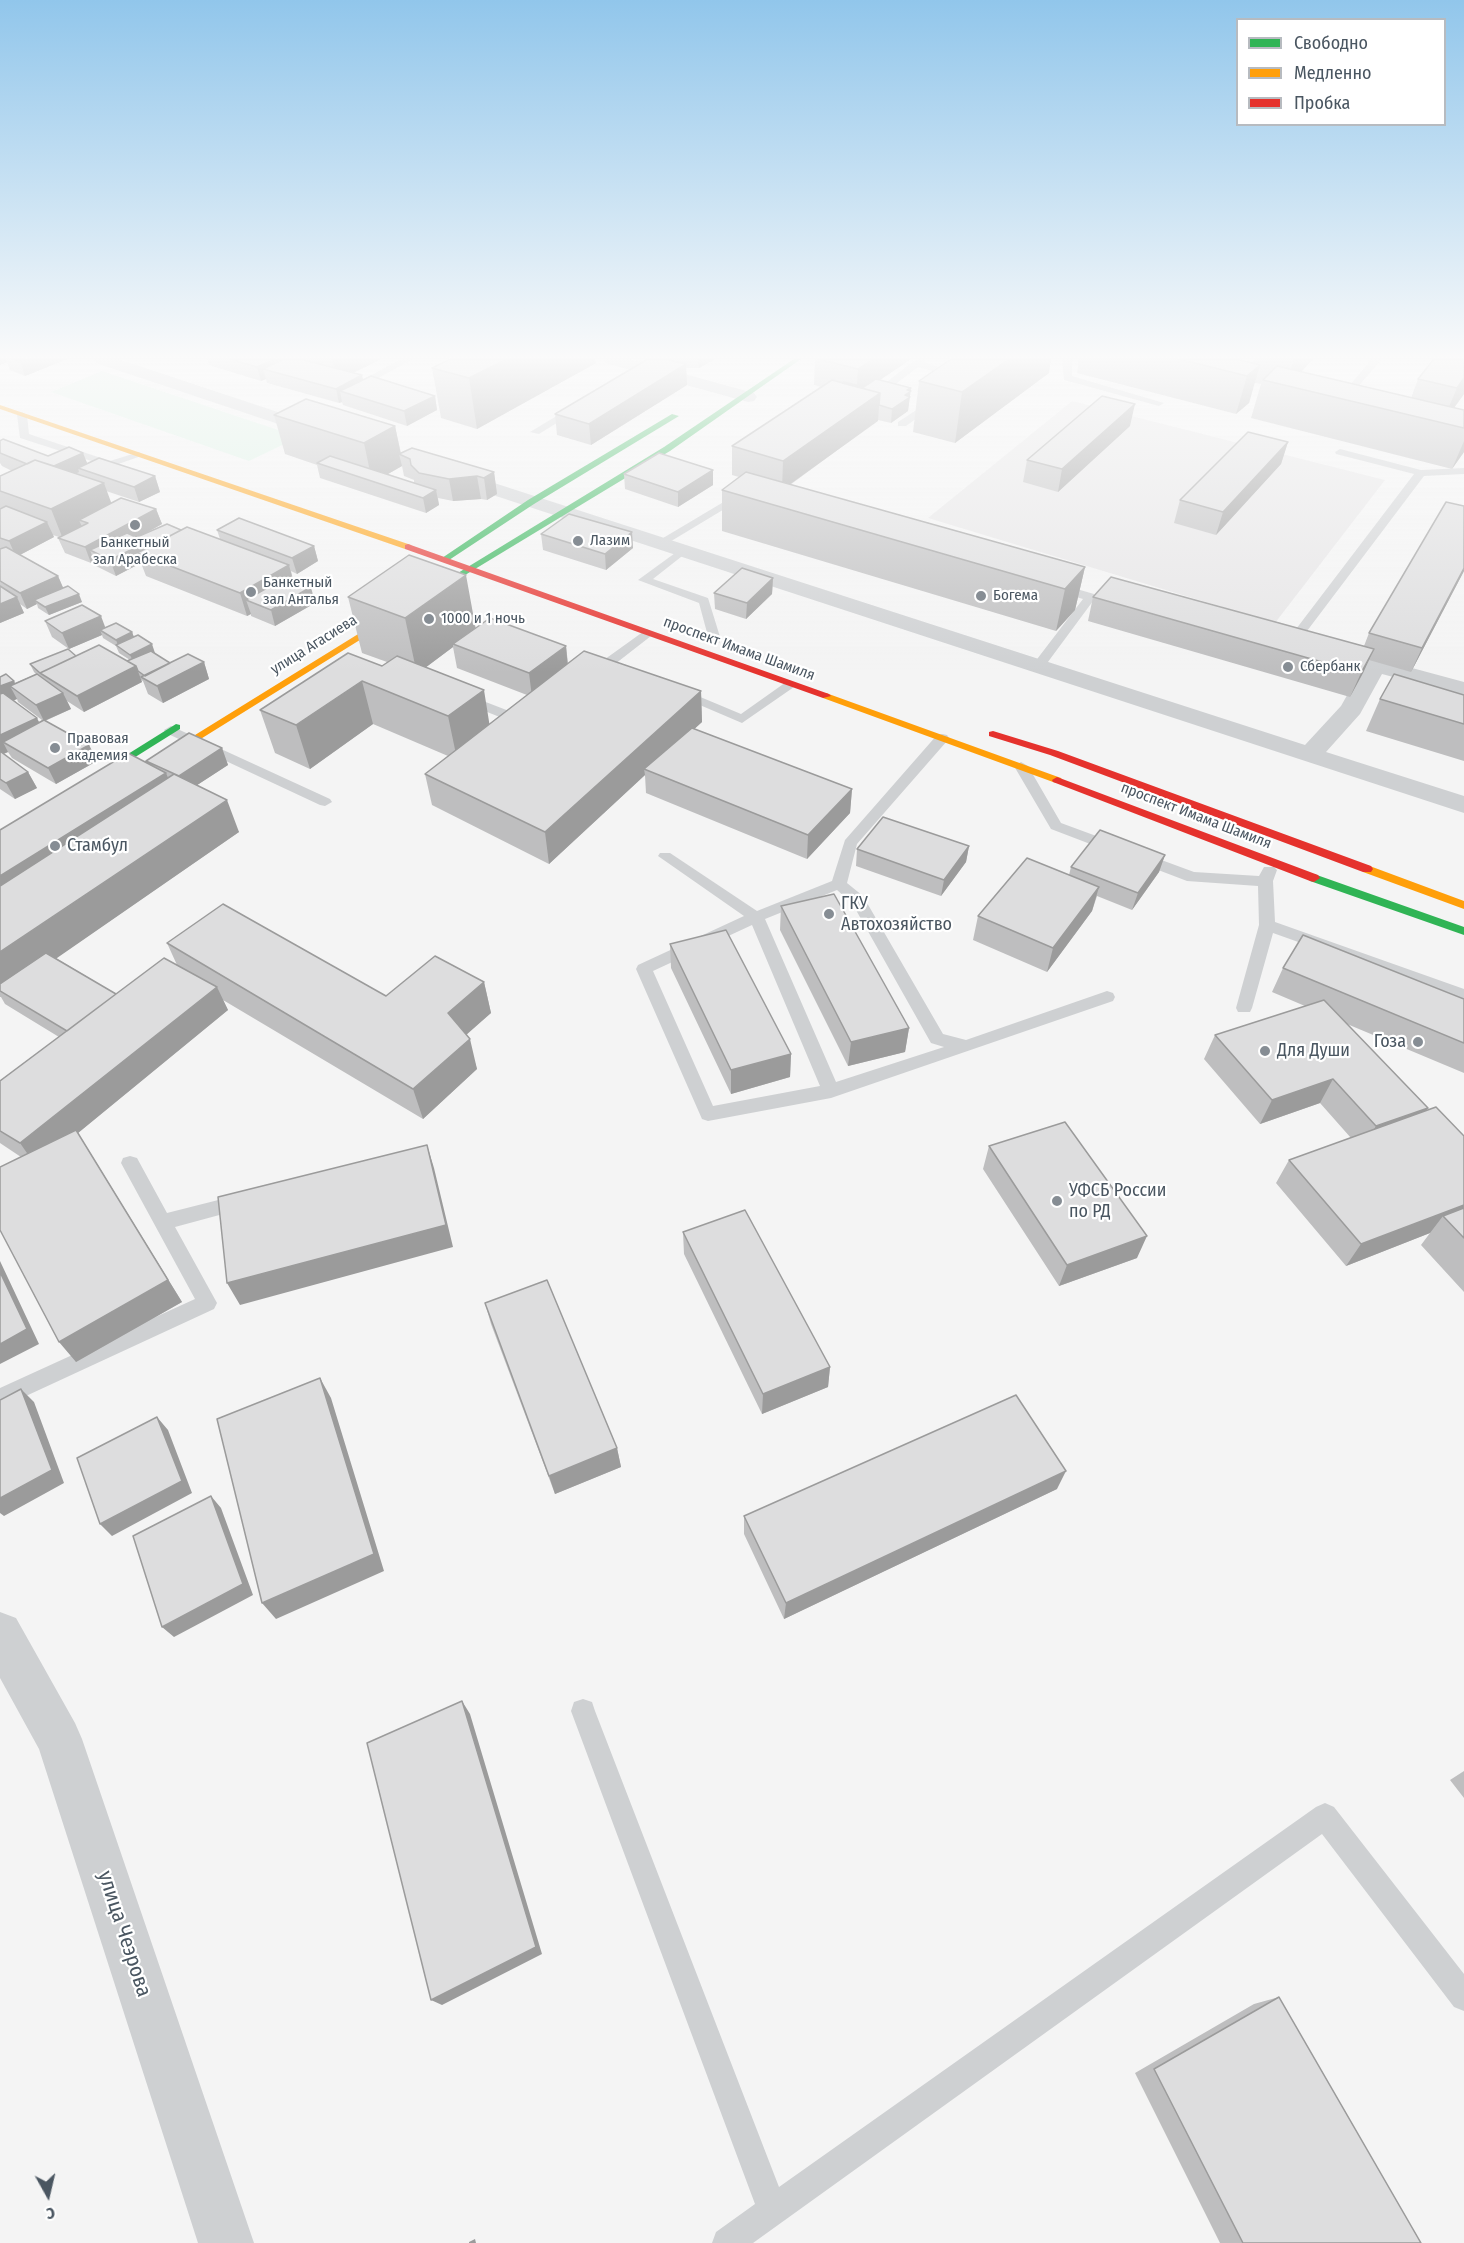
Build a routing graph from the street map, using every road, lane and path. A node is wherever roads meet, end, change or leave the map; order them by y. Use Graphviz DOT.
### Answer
graph roads {
  1 [pos="111,464"];
  2 [pos="164,464"];
  3 [pos="595,464"];
  4 [pos="641,464"];
  5 [pos="1385,464"];
  6 [pos="1464,471"];
  7 [pos="441,472"];
  8 [pos="93,473"];
  9 [pos="1421,473"];
  10 [pos="755,497"];
  11 [pos="531,502"];
  12 [pos="564,512"];
  13 [pos="394,527"];
  14 [pos="659,544"];
  15 [pos="459,550"];
  16 [pos="682,551"];
  17 [pos="485,559"];
  18 [pos="444,560"];
  19 [pos="504,566"];
  20 [pos="470,568"];
  21 [pos="427,571"];
  22 [pos="1048,585"];
  23 [pos="425,596"];
  24 [pos="405,608"];
  25 [pos="647,633"];
  26 [pos="715,640"];
  27 [pos="1319,645"];
  28 [pos="327,656"];
  29 [pos="345,663"];
  30 [pos="1037,667"];
  31 [pos="638,677"];
  32 [pos="789,684"];
  33 [pos="1464,689"];
  34 [pos="669,690"];
  35 [pos="456,695"];
  36 [pos="191,718"];
  37 [pos="517,719"];
  38 [pos="975,728"];
  39 [pos="171,730"];
  40 [pos="193,738"];
  41 [pos="942,738"];
  42 [pos="1309,755"];
  43 [pos="1021,766"];
  44 [pos="145,770"];
  45 [pos="81,787"];
  46 [pos="326,802"];
  47 [pos="1464,805"];
  48 [pos="664,856"];
  49 [pos="1272,863"];
  50 [pos="1265,881"];
  51 [pos="839,884"];
  52 [pos="1464,905"];
  53 [pos="756,917"];
  54 [pos="1267,925"];
  55 [pos="1464,931"];
  56 [pos="1464,995"];
  57 [pos="1107,997"];
  58 [pos="1244,1008"];
  59 [pos="966,1046"];
  60 [pos="831,1091"];
  61 [pos="130,1163"];
  62 [pos="254,1199"];
  63 [pos="163,1222"];
  64 [pos="0,1398"];
  65 [pos="0,1634"];
  66 [pos="583,1711"];
  67 [pos="1464,1997"];
  68 [pos="773,2210"];
  69 [pos="226,2243"];
  70 [pos="727,2243"];
  1 -- 8 [label="lane"];
  2 -- 18 [label="main road, проспект Имама Шамиля"];
  3 -- 11 [label="main road"];
  4 -- 12 [label="main road"];
  5 -- 9 [label="lane"];
  6 -- 9 [label="lane"];
  7 -- 11 [label="street"];
  9 -- 27 [label="lane"];
  10 -- 14 [label="lane"];
  11 -- 12 [label="street"];
  11 -- 15 [label="main road"];
  12 -- 14 [label="street"];
  12 -- 17 [label="main road"];
  13 -- 15 [label="main road"];
  14 -- 16 [label="street"];
  15 -- 17 [label="main road"];
  15 -- 18 [label="main road"];
  16 -- 26 [label="lane"];
  16 -- 30 [label="street"];
  17 -- 19 [label="main road"];
  17 -- 20 [label="main road"];
  18 -- 20 [label="main road, проспект Имама Шамиля"];
  18 -- 21 [label="main road"];
  20 -- 23 [label="main road"];
  20 -- 25 [label="main road, проспект Имама Шамиля"];
  22 -- 30 [label="lane"];
  24 -- 28 [label="main road, улица Агасиева"];
  25 -- 31 [label="lane"];
  25 -- 32 [label="main road, проспект Имама Шамиля"];
  28 -- 29 [label="lane"];
  28 -- 40 [label="main road, улица Агасиева"];
  30 -- 42 [label="street"];
  32 -- 34 [label="lane"];
  32 -- 41 [label="main road, проспект Имама Шамиля"];
  33 -- 42 [label="street"];
  35 -- 37 [label="lane"];
  36 -- 39 [label="main road"];
  38 -- 52 [label="main road, проспект Имама Шамиля"];
  39 -- 40 [label="lane"];
  39 -- 45 [label="main road"];
  40 -- 44 [label="main road, улица Агасиева"];
  40 -- 46 [label="lane"];
  41 -- 43 [label="main road, проспект Имама Шамиля"];
  41 -- 51 [label="lane"];
  42 -- 47 [label="street"];
  43 -- 49 [label="main road, проспект Имама Шамиля"];
  43 -- 50 [label="lane"];
  48 -- 53 [label="lane"];
  49 -- 50 [label="lane"];
  49 -- 55 [label="main road, проспект Имама Шамиля"];
  50 -- 54 [label="lane"];
  51 -- 53 [label="lane"];
  51 -- 59 [label="lane"];
  53 -- 60 [label="lane"];
  53 -- 60 [label="lane"];
  54 -- 56 [label="lane"];
  54 -- 58 [label="lane"];
  57 -- 59 [label="lane"];
  59 -- 60 [label="lane"];
  61 -- 63 [label="lane"];
  62 -- 63 [label="lane"];
  63 -- 64 [label="lane"];
  65 -- 69 [label="street, улица Чеэрова"];
  66 -- 68 [label="lane"];
  67 -- 68 [label="lane"];
  68 -- 70 [label="lane"];
}
